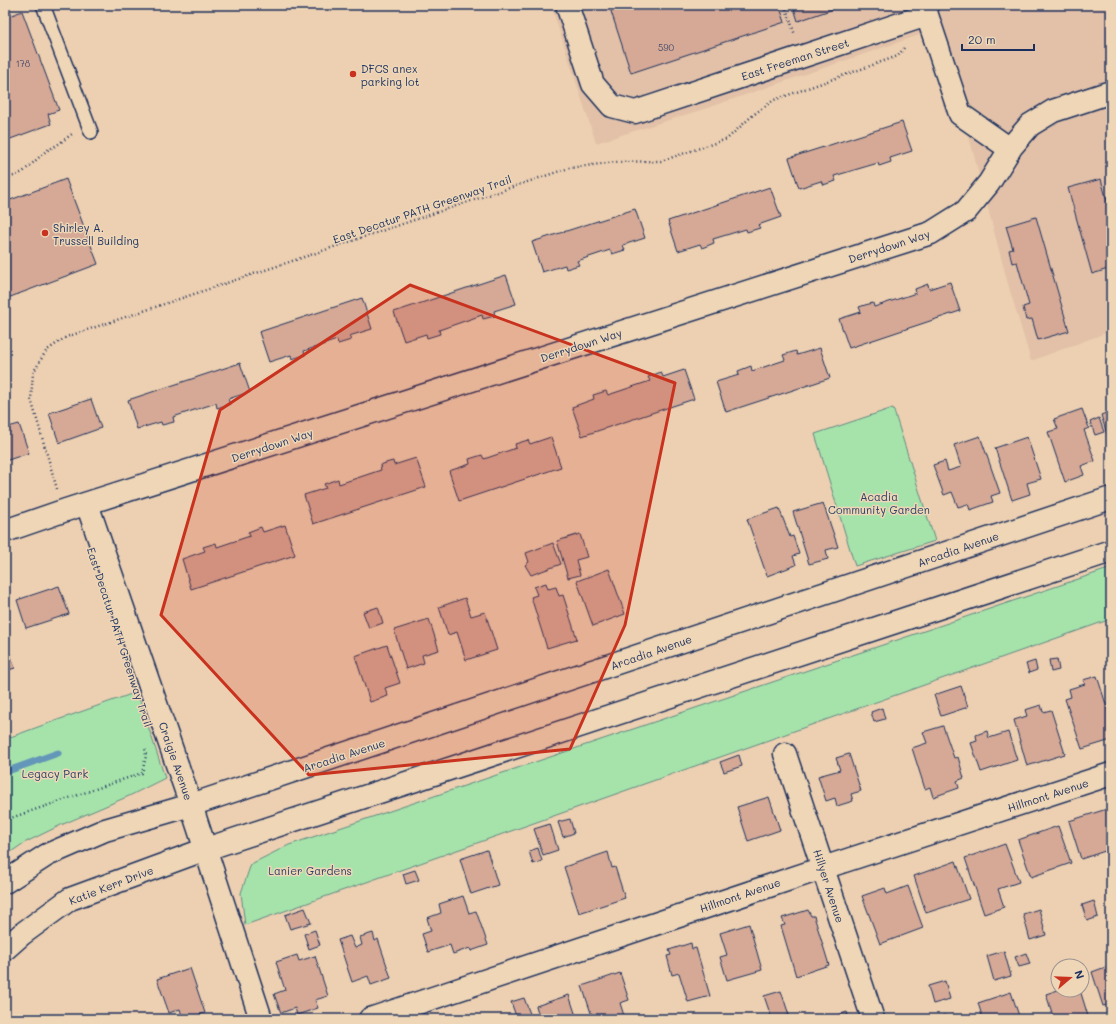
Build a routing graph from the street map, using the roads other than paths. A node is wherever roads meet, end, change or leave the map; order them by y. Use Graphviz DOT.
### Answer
graph roads {
  1 [pos="43,5"];
  2 [pos="567,5"];
  3 [pos="1111,92"];
  4 [pos="91,132"];
  5 [pos="1010,150"];
  6 [pos="1111,498"];
  7 [pos="87,504"];
  8 [pos="5,531"];
  9 [pos="1111,551"];
  10 [pos="785,754"];
  11 [pos="1111,774"];
  12 [pos="191,805"];
  13 [pos="206,849"];
  14 [pos="823,868"];
  15 [pos="5,882"];
  16 [pos="5,949"];
  17 [pos="261,1019"];
  18 [pos="370,1019"];
  19 [pos="873,1019"];
  1 -- 4 [label="lane"];
  2 -- 5 [label="street, East Freeman Street"];
  3 -- 5 [label="street, Derrydown Way"];
  5 -- 7 [label="street, Derrydown Way"];
  6 -- 12 [label="street, Arcadia Avenue"];
  7 -- 8 [label="street, Derrydown Way"];
  7 -- 12 [label="street, Craigie Avenue"];
  9 -- 13 [label="street"];
  10 -- 14 [label="street, Hillyer Avenue"];
  11 -- 14 [label="street, Hillmont Avenue"];
  12 -- 13 [label="street, Craigie Avenue"];
  12 -- 15 [label="street"];
  13 -- 16 [label="street, Katie Kerr Drive"];
  13 -- 17 [label="street, Craigie Avenue"];
  14 -- 18 [label="street, Hillmont Avenue"];
  14 -- 19 [label="street, Hillyer Avenue"];
}
